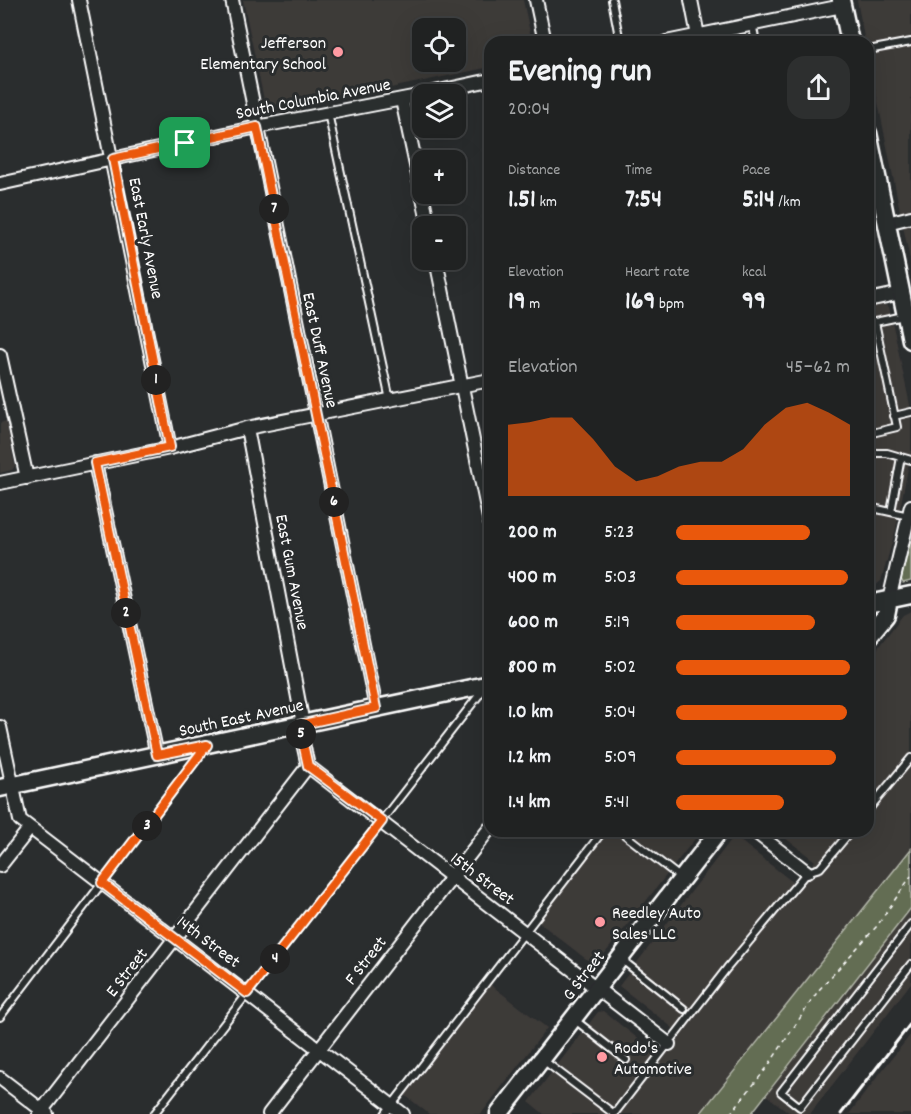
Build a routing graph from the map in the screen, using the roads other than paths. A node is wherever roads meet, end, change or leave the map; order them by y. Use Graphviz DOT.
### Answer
graph roads {
  1 [pos="79,0"];
  2 [pos="232,0"];
  3 [pos="536,0"];
  4 [pos="612,0"];
  5 [pos="690,0"];
  6 [pos="842,3"];
  7 [pos="752,24"];
  8 [pos="544,36"];
  9 [pos="619,36"];
  10 [pos="698,36"];
  11 [pos="706,36"];
  12 [pos="755,36"];
  13 [pos="849,36"];
  14 [pos="911,42"];
  15 [pos="874,50"];
  16 [pos="484,81"];
  17 [pos="466,85"];
  18 [pos="412,98"];
  19 [pos="402,100"];
  20 [pos="328,113"];
  21 [pos="257,127"];
  22 [pos="113,159"];
  23 [pos="874,161"];
  24 [pos="0,184"];
  25 [pos="427,216"];
  26 [pos="911,217"];
  27 [pos="887,223"];
  28 [pos="438,270"];
  29 [pos="901,293"];
  30 [pos="874,299"];
  31 [pos="906,316"];
  32 [pos="874,323"];
  33 [pos="874,331"];
  34 [pos="911,339"];
  35 [pos="0,355"];
  36 [pos="484,381"];
  37 [pos="462,386"];
  38 [pos="390,400"];
  39 [pos="911,412"];
  40 [pos="316,415"];
  41 [pos="894,416"];
  42 [pos="247,428"];
  43 [pos="874,433"];
  44 [pos="170,447"];
  45 [pos="874,453"];
  46 [pos="901,457"];
  47 [pos="911,460"];
  48 [pos="95,463"];
  49 [pos="27,477"];
  50 [pos="0,483"];
  51 [pos="484,494"];
  52 [pos="874,508"];
  53 [pos="910,511"];
  54 [pos="891,512"];
  55 [pos="911,595"];
  56 [pos="889,600"];
  57 [pos="874,603"];
  58 [pos="874,630"];
  59 [pos="484,686"];
  60 [pos="484,691"];
  61 [pos="376,708"];
  62 [pos="301,724"];
  63 [pos="0,727"];
  64 [pos="207,745"];
  65 [pos="157,755"];
  66 [pos="911,758"];
  67 [pos="308,766"];
  68 [pos="6,787"];
  69 [pos="874,803"];
  70 [pos="382,821"];
  71 [pos="30,828"];
  72 [pos="484,836"];
  73 [pos="598,837"];
  74 [pos="628,837"];
  75 [pos="714,837"];
  76 [pos="762,837"];
  77 [pos="846,837"];
  78 [pos="0,866"];
  79 [pos="807,872"];
  80 [pos="452,877"];
  81 [pos="682,879"];
  82 [pos="102,883"];
  83 [pos="911,924"];
  84 [pos="526,933"];
  85 [pos="175,938"];
  86 [pos="620,958"];
  87 [pos="911,964"];
  88 [pos="597,988"];
  89 [pos="247,993"];
  90 [pos="684,1009"];
  91 [pos="0,1017"];
  92 [pos="573,1019"];
  93 [pos="669,1044"];
  94 [pos="319,1050"];
  95 [pos="542,1059"];
  96 [pos="626,1060"];
  97 [pos="0,1078"];
  98 [pos="388,1110"];
  99 [pos="43,1113"];
  100 [pos="154,1114"];
  101 [pos="269,1114"];
  102 [pos="403,1114"];
  103 [pos="499,1114"];
  104 [pos="614,1114"];
  1 -- 22 [label="street, East Early Avenue"];
  2 -- 21 [label="street, East Duff Avenue"];
  3 -- 8 [label="street"];
  4 -- 9 [label="lane"];
  5 -- 10 [label="street"];
  6 -- 7 [label="street"];
  6 -- 13 [label="street"];
  7 -- 11 [label="street"];
  7 -- 12 [label="lane"];
  14 -- 15 [label="lane"];
  16 -- 17 [label="street, South Columbia Avenue"];
  18 -- 19 [label="street, South Columbia Avenue"];
  19 -- 20 [label="street, South Columbia Avenue"];
  19 -- 25 [label="street"];
  20 -- 21 [label="street, South Columbia Avenue"];
  20 -- 38 [label="lane"];
  21 -- 22 [label="street, South Columbia Avenue"];
  21 -- 40 [label="street, East Duff Avenue"];
  22 -- 24 [label="street, South Columbia Avenue"];
  22 -- 44 [label="street, East Early Avenue"];
  23 -- 27 [label="street"];
  26 -- 27 [label="street"];
  27 -- 29 [label="street"];
  28 -- 37 [label="street"];
  29 -- 30 [label="street"];
  29 -- 31 [label="street"];
  31 -- 32 [label="lane"];
  31 -- 34 [label="street"];
  33 -- 41 [label="lane"];
  35 -- 49 [label="street"];
  36 -- 37 [label="street"];
  37 -- 38 [label="street"];
  37 -- 51 [label="street"];
  38 -- 40 [label="street"];
  39 -- 41 [label="lane"];
  40 -- 42 [label="street"];
  40 -- 61 [label="street, East Duff Avenue"];
  41 -- 43 [label="lane"];
  42 -- 44 [label="street"];
  42 -- 62 [label="street, East Gum Avenue"];
  44 -- 48 [label="street"];
  45 -- 46 [label="lane"];
  46 -- 47 [label="lane"];
  46 -- 54 [label="lane"];
  48 -- 49 [label="street"];
  48 -- 65 [label="street"];
  49 -- 50 [label="street"];
  52 -- 54 [label="lane"];
  53 -- 54 [label="lane"];
  53 -- 56 [label="street"];
  55 -- 56 [label="street"];
  56 -- 57 [label="street"];
  56 -- 58 [label="street"];
  59 -- 61 [label="street, South East Avenue"];
  60 -- 70 [label="lane"];
  61 -- 62 [label="street, South East Avenue"];
  62 -- 64 [label="street, South East Avenue"];
  62 -- 67 [label="street"];
  63 -- 68 [label="street, 14th Street"];
  64 -- 65 [label="street, South East Avenue"];
  64 -- 82 [label="lane"];
  65 -- 68 [label="street, South East Avenue"];
  66 -- 69 [label="lane"];
  67 -- 70 [label="street, 15th Street"];
  67 -- 85 [label="street, E Street"];
  68 -- 71 [label="street, 14th Street"];
  70 -- 80 [label="street, 15th Street"];
  70 -- 89 [label="lane"];
  71 -- 78 [label="street"];
  71 -- 82 [label="street, 14th Street"];
  72 -- 80 [label="street, F Street"];
  73 -- 84 [label="lane"];
  74 -- 81 [label="lane"];
  75 -- 81 [label="street, G Street"];
  76 -- 79 [label="street"];
  77 -- 79 [label="lane"];
  79 -- 93 [label="lane"];
  80 -- 84 [label="street, 15th Street"];
  80 -- 94 [label="street, F Street"];
  81 -- 86 [label="street, G Street"];
  82 -- 85 [label="street, 14th Street"];
  82 -- 91 [label="lane"];
  83 -- 87 [label="lane"];
  84 -- 88 [label="street, 15th Street"];
  84 -- 98 [label="lane"];
  85 -- 89 [label="street, 14th Street"];
  85 -- 99 [label="street, E Street"];
  86 -- 88 [label="street, G Street"];
  86 -- 90 [label="lane"];
  88 -- 92 [label="street, G Street"];
  88 -- 93 [label="street, 15th Street"];
  89 -- 94 [label="street, 14th Street"];
  89 -- 100 [label="lane"];
  92 -- 95 [label="street, G Street"];
  92 -- 96 [label="lane"];
  93 -- 104 [label="lane"];
  94 -- 98 [label="street, 14th Street"];
  94 -- 101 [label="street, F Street"];
  95 -- 103 [label="street, G Street"];
  95 -- 104 [label="lane"];
  97 -- 99 [label="street"];
  98 -- 102 [label="street, 14th Street"];
}
